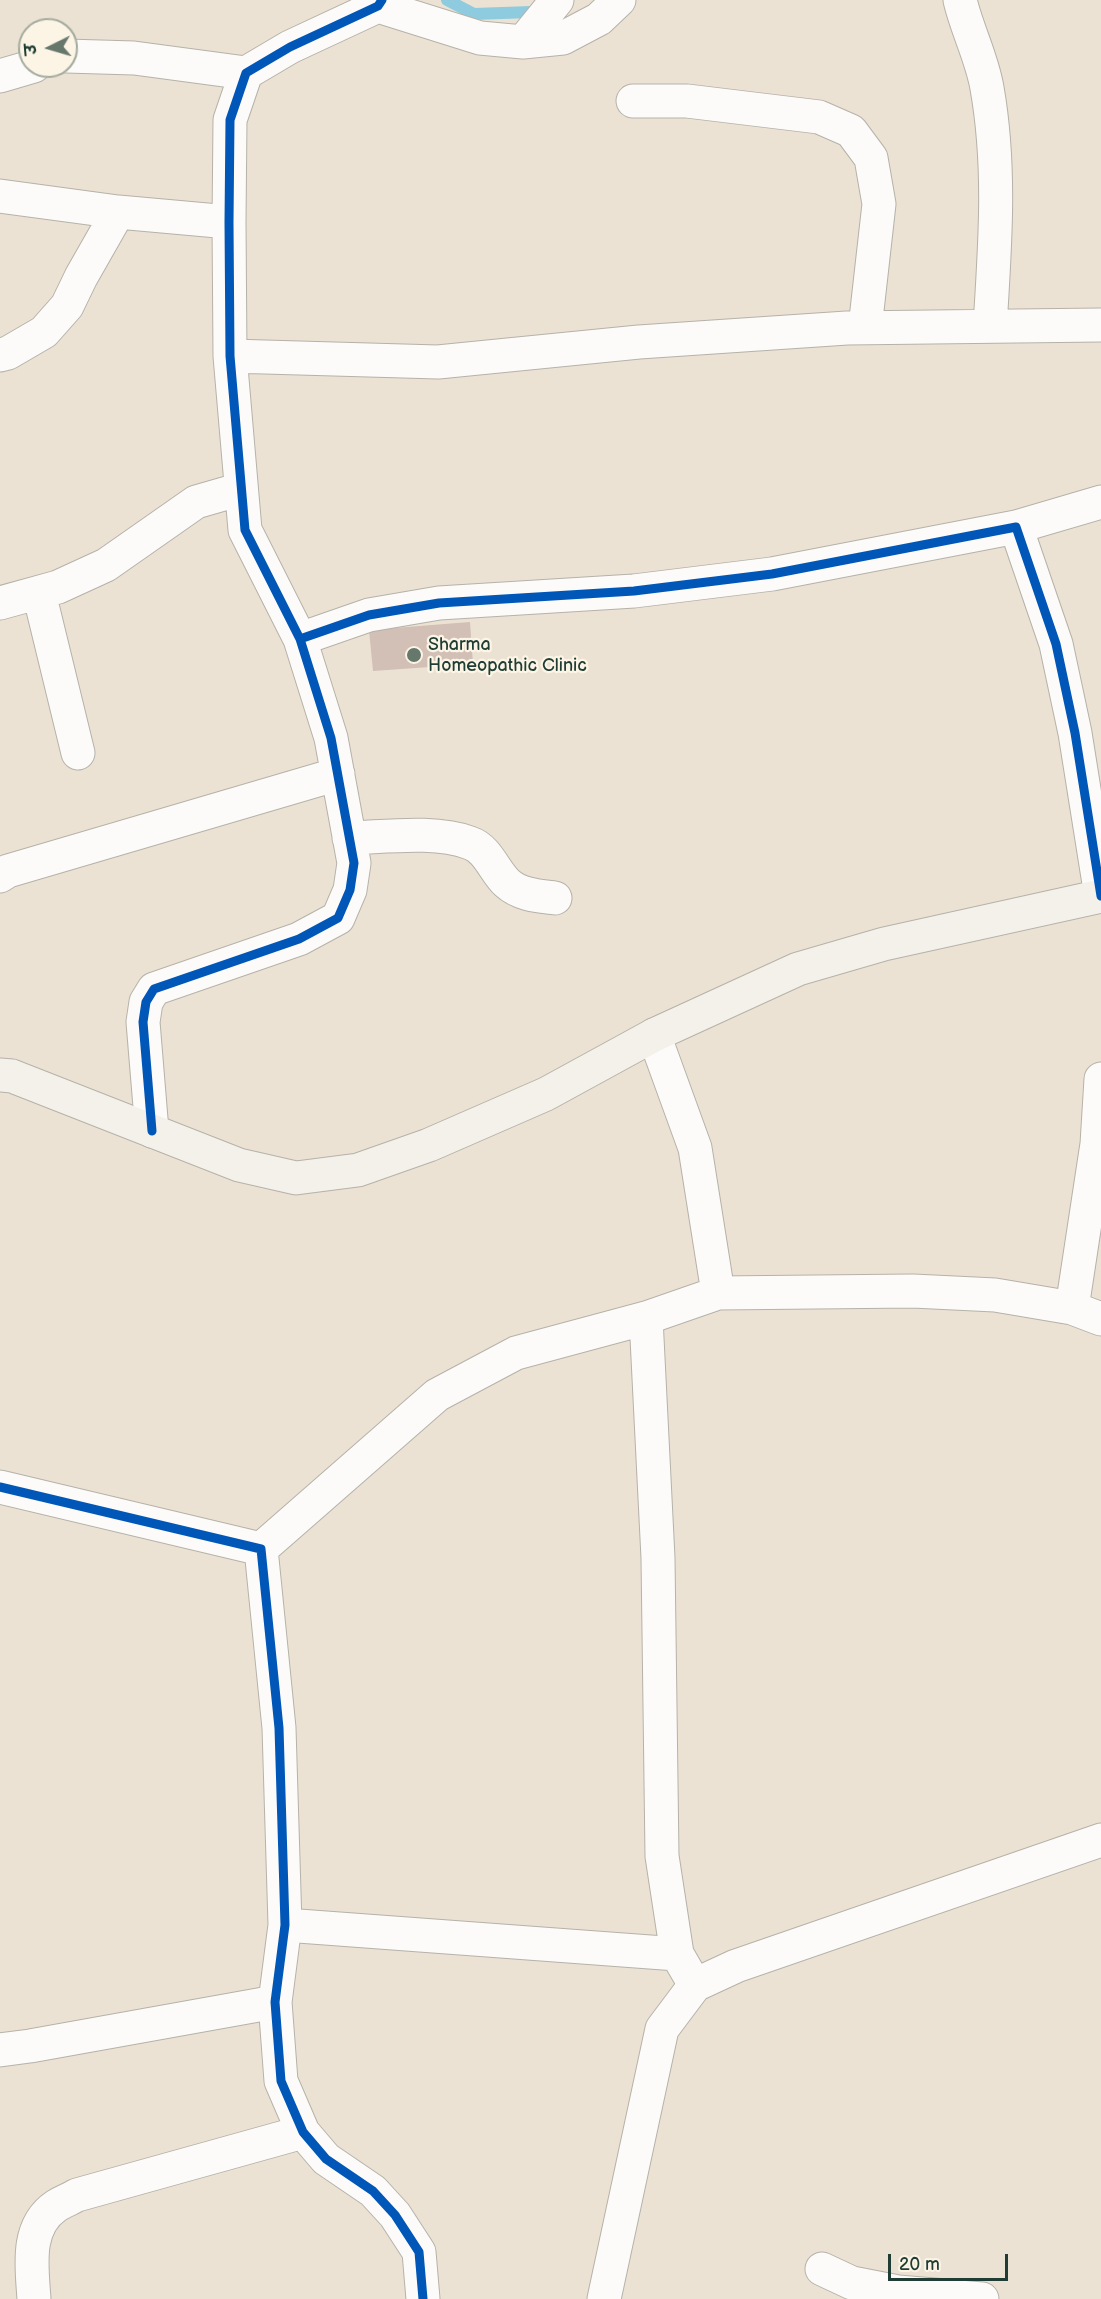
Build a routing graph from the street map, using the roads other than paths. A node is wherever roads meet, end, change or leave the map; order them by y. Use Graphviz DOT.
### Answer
graph roads {
  1 [pos="557,0"];
  2 [pos="619,0"];
  3 [pos="960,0"];
  4 [pos="376,2"];
  5 [pos="523,42"];
  6 [pos="78,56"];
  7 [pos="18,71"];
  8 [pos="246,73"];
  9 [pos="0,76"];
  10 [pos="633,101"];
  11 [pos="0,196"];
  12 [pos="118,212"];
  13 [pos="229,222"];
  14 [pos="1101,325"];
  15 [pos="990,326"];
  16 [pos="865,328"];
  17 [pos="0,355"];
  18 [pos="230,356"];
  19 [pos="241,489"];
  20 [pos="1101,502"];
  21 [pos="1016,527"];
  22 [pos="39,593"];
  23 [pos="0,603"];
  24 [pos="300,639"];
  25 [pos="78,753"];
  26 [pos="338,774"];
  27 [pos="349,837"];
  28 [pos="0,876"];
  29 [pos="1101,896"];
  30 [pos="555,898"];
  31 [pos="654,1035"];
  32 [pos="0,1075"];
  33 [pos="1101,1079"];
  34 [pos="152,1131"];
  35 [pos="718,1293"];
  36 [pos="1086,1313"];
  37 [pos="645,1318"];
  38 [pos="0,1487"];
  39 [pos="261,1549"];
  40 [pos="1101,1840"];
  41 [pos="285,1925"];
  42 [pos="677,1954"];
  43 [pos="695,1985"];
  44 [pos="274,2002"];
  45 [pos="0,2050"];
  46 [pos="303,2132"];
  47 [pos="822,2269"];
  48 [pos="34,2299"];
  49 [pos="423,2299"];
  50 [pos="604,2299"];
  51 [pos="982,2299"];
  1 -- 5 [label="street"];
  2 -- 5 [label="street"];
  3 -- 15 [label="street"];
  4 -- 5 [label="street"];
  4 -- 8 [label="street"];
  6 -- 8 [label="street"];
  7 -- 9 [label="street"];
  8 -- 13 [label="street"];
  10 -- 16 [label="street"];
  11 -- 12 [label="street"];
  12 -- 13 [label="street"];
  12 -- 17 [label="street"];
  13 -- 18 [label="street"];
  14 -- 15 [label="street"];
  15 -- 16 [label="street"];
  16 -- 18 [label="street"];
  18 -- 19 [label="street"];
  19 -- 22 [label="street"];
  19 -- 24 [label="street"];
  20 -- 21 [label="street"];
  21 -- 24 [label="street"];
  21 -- 29 [label="street"];
  22 -- 23 [label="street"];
  22 -- 25 [label="street"];
  24 -- 26 [label="street"];
  26 -- 27 [label="street"];
  26 -- 28 [label="street"];
  27 -- 30 [label="street"];
  27 -- 34 [label="street"];
  29 -- 31 [label="main road"];
  31 -- 34 [label="main road"];
  31 -- 35 [label="street"];
  32 -- 34 [label="main road"];
  33 -- 36 [label="street"];
  35 -- 36 [label="street"];
  35 -- 37 [label="street"];
  37 -- 39 [label="street"];
  37 -- 42 [label="street"];
  38 -- 39 [label="street"];
  39 -- 41 [label="street"];
  40 -- 43 [label="street"];
  41 -- 42 [label="street"];
  41 -- 44 [label="street"];
  42 -- 43 [label="street"];
  43 -- 50 [label="street"];
  44 -- 45 [label="street"];
  44 -- 46 [label="street"];
  46 -- 48 [label="street"];
  46 -- 49 [label="street"];
  47 -- 51 [label="street"];
}
